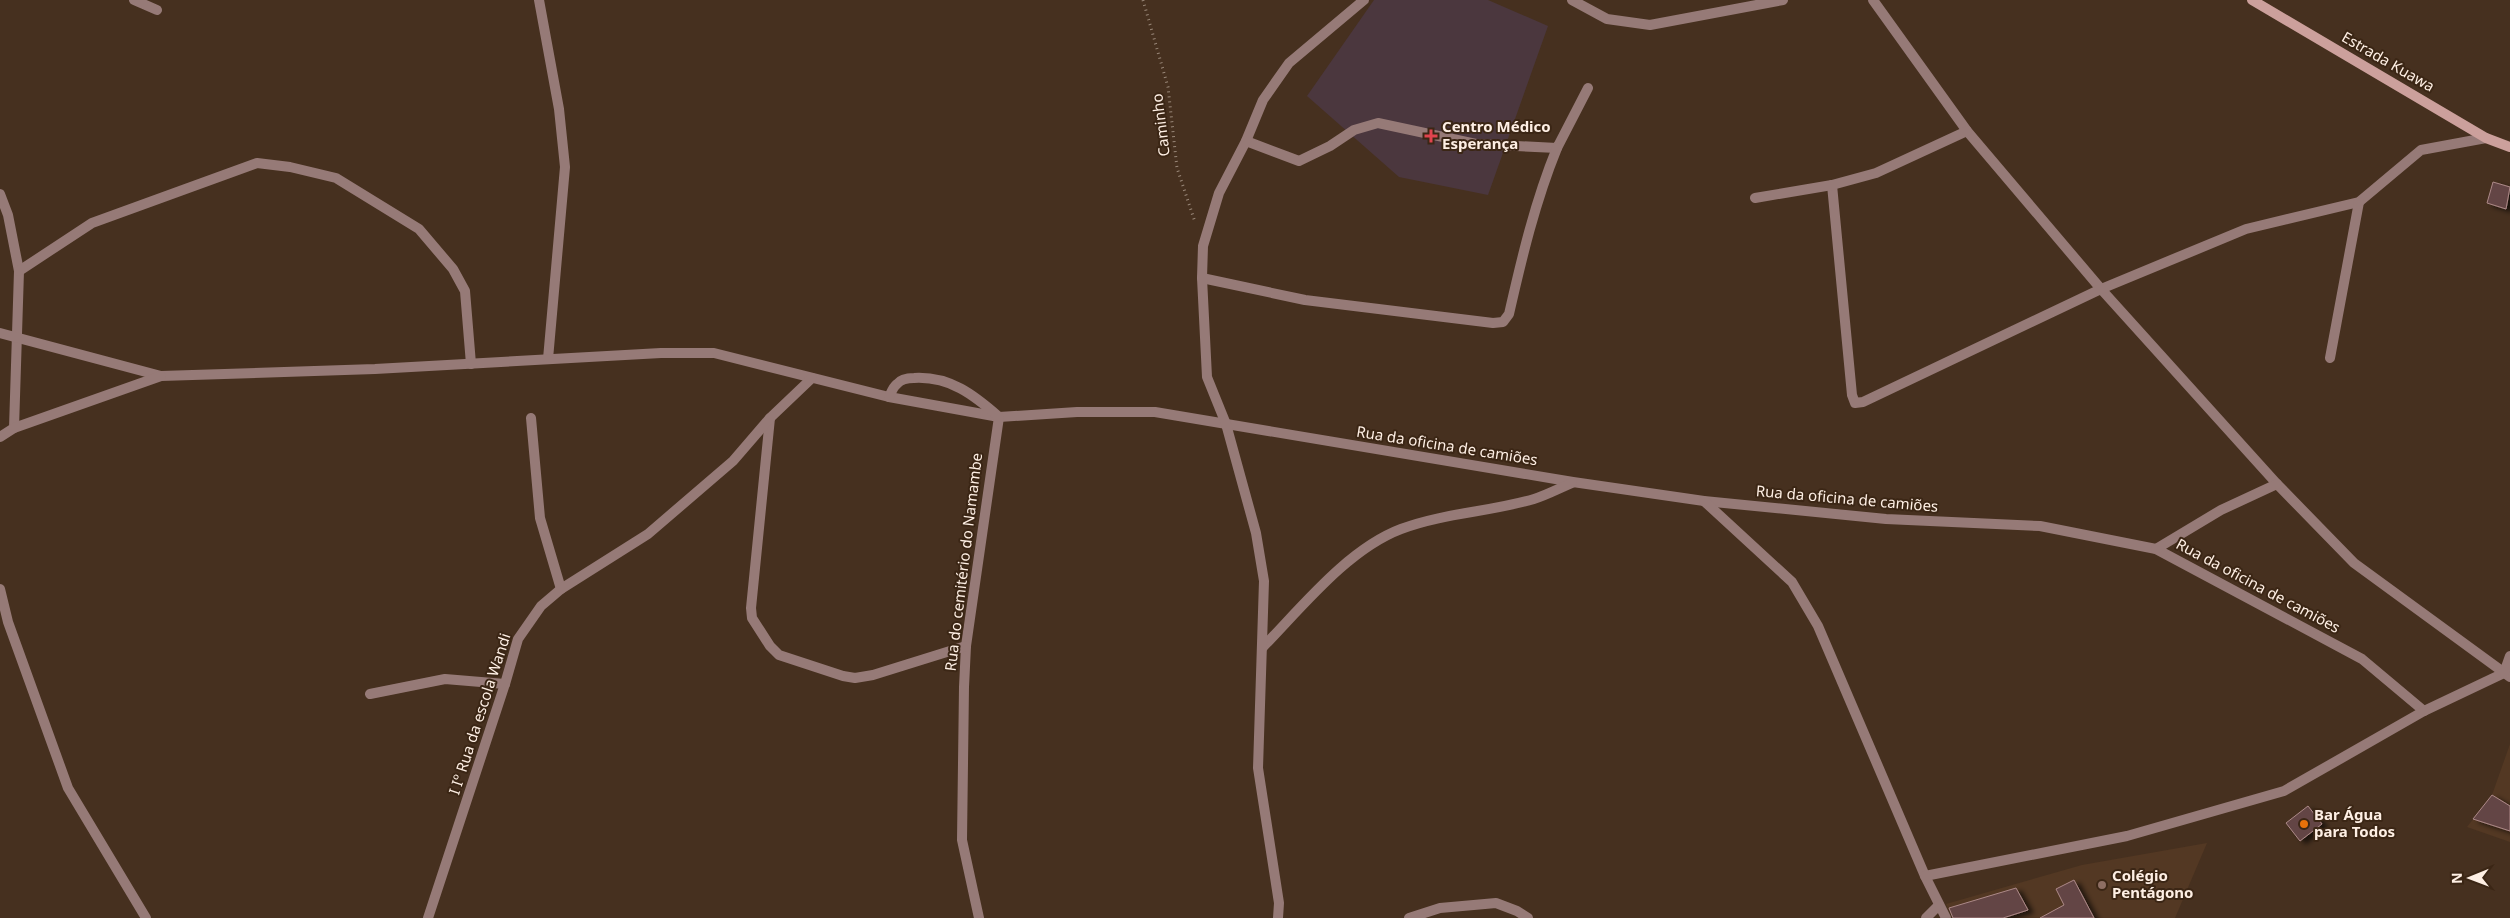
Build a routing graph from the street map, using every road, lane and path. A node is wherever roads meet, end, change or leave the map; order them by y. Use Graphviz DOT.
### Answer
graph roads {
  1 [pos="134,0"];
  2 [pos="539,0"];
  3 [pos="1144,0"];
  4 [pos="1364,0"];
  5 [pos="1572,0"];
  6 [pos="1783,0"];
  7 [pos="1873,0"];
  8 [pos="2254,0"];
  9 [pos="157,10"];
  10 [pos="1588,88"];
  11 [pos="1967,131"];
  12 [pos="2486,138"];
  13 [pos="1246,141"];
  14 [pos="2510,147"];
  15 [pos="1557,148"];
  16 [pos="1832,185"];
  17 [pos="0,194"];
  18 [pos="1755,198"];
  19 [pos="2359,202"];
  20 [pos="1203,246"];
  21 [pos="19,271"];
  22 [pos="1202,278"];
  23 [pos="2101,289"];
  24 [pos="0,332"];
  25 [pos="17,338"];
  26 [pos="2330,358"];
  27 [pos="548,359"];
  28 [pos="470,364"];
  29 [pos="161,376"];
  30 [pos="812,378"];
  31 [pos="889,397"];
  32 [pos="531,418"];
  33 [pos="770,418"];
  34 [pos="999,418"];
  35 [pos="1226,424"];
  36 [pos="14,428"];
  37 [pos="0,437"];
  38 [pos="1573,482"];
  39 [pos="2276,484"];
  40 [pos="1704,501"];
  41 [pos="2156,549"];
  42 [pos="0,589"];
  43 [pos="561,589"];
  44 [pos="966,646"];
  45 [pos="1263,647"];
  46 [pos="2510,656"];
  47 [pos="2507,675"];
  48 [pos="505,684"];
  49 [pos="370,694"];
  50 [pos="2424,711"];
  51 [pos="1925,876"];
  52 [pos="1939,905"];
  53 [pos="146,918"];
  54 [pos="428,918"];
  55 [pos="979,918"];
  56 [pos="1278,918"];
  57 [pos="1409,918"];
  58 [pos="1528,918"];
  59 [pos="1926,918"];
  60 [pos="1946,918"];
  1 -- 9 [label="street"];
  2 -- 27 [label="street"];
  3 -- 20 [label="path, Caminho"];
  4 -- 13 [label="street"];
  5 -- 6 [label="street"];
  7 -- 11 [label="street"];
  8 -- 12 [label="street, Estrada Kuawa"];
  10 -- 15 [label="street"];
  11 -- 16 [label="street"];
  11 -- 23 [label="street"];
  12 -- 14 [label="street, Estrada Kuawa"];
  12 -- 19 [label="street"];
  13 -- 15 [label="street"];
  13 -- 20 [label="street"];
  15 -- 22 [label="street"];
  16 -- 18 [label="street"];
  16 -- 23 [label="street"];
  17 -- 21 [label="street"];
  19 -- 23 [label="street"];
  19 -- 26 [label="street"];
  20 -- 22 [label="street"];
  21 -- 25 [label="street"];
  21 -- 28 [label="street"];
  22 -- 35 [label="street"];
  23 -- 39 [label="street"];
  24 -- 25 [label="street"];
  25 -- 29 [label="street"];
  25 -- 36 [label="street"];
  27 -- 28 [label="street, Rua da oficina de camiões"];
  27 -- 30 [label="street, Rua da oficina de camiões"];
  28 -- 29 [label="street, Rua da oficina de camiões"];
  29 -- 36 [label="street"];
  30 -- 31 [label="street, Rua da oficina de camiões"];
  30 -- 33 [label="street, I Iº Rua da escola Wandi"];
  31 -- 34 [label="street, Rua da oficina de camiões"];
  31 -- 34 [label="street"];
  32 -- 43 [label="street"];
  33 -- 43 [label="street, I Iº Rua da escola Wandi"];
  33 -- 44 [label="street"];
  34 -- 35 [label="street, Rua da oficina de camiões"];
  34 -- 44 [label="street, Rua do cemitério do Namambe"];
  35 -- 38 [label="street, Rua da oficina de camiões"];
  35 -- 45 [label="street"];
  36 -- 37 [label="street"];
  38 -- 40 [label="street, Rua da oficina de camiões"];
  38 -- 45 [label="street"];
  39 -- 41 [label="street"];
  39 -- 47 [label="street"];
  40 -- 41 [label="street, Rua da oficina de camiões"];
  40 -- 51 [label="street"];
  41 -- 50 [label="street, Rua da oficina de camiões"];
  42 -- 53 [label="street"];
  43 -- 48 [label="street, I Iº Rua da escola Wandi"];
  44 -- 55 [label="street, Rua do cemitério do Namambe"];
  45 -- 56 [label="street"];
  46 -- 47 [label="street"];
  47 -- 50 [label="street"];
  48 -- 49 [label="street"];
  48 -- 54 [label="street, I Iº Rua da escola Wandi"];
  50 -- 51 [label="street"];
  51 -- 52 [label="street"];
  52 -- 59 [label="street"];
  52 -- 60 [label="street"];
  57 -- 58 [label="street"];
}
